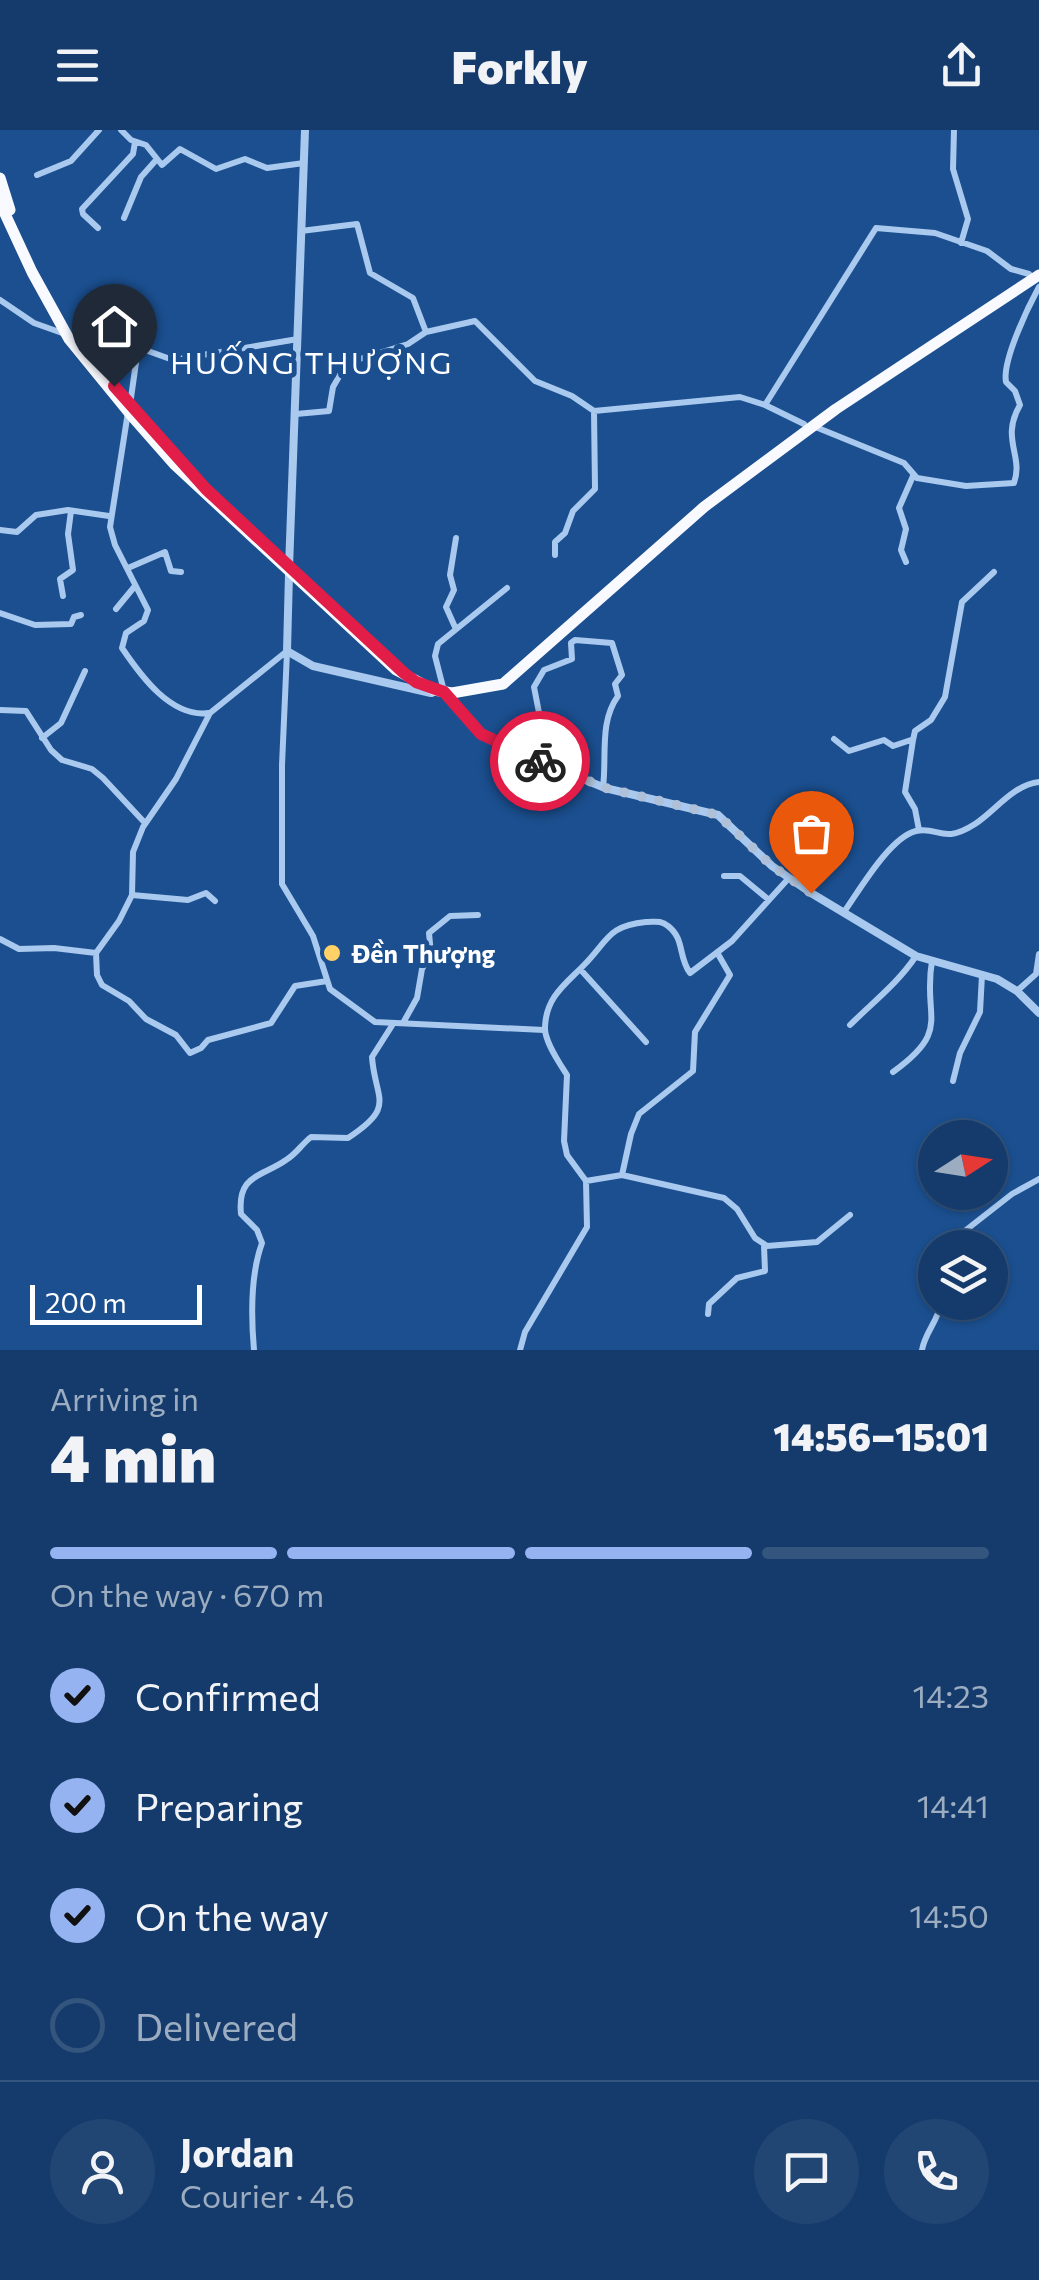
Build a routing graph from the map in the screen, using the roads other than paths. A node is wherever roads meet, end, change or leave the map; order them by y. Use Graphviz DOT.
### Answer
graph roads {
  1 [pos="99,130"];
  2 [pos="121,130"];
  3 [pos="305,130"];
  4 [pos="954,130"];
  5 [pos="136,142"];
  6 [pos="156,159"];
  7 [pos="304,163"];
  8 [pos="37,175"];
  9 [pos="0,178"];
  10 [pos="0,203"];
  11 [pos="124,218"];
  12 [pos="98,228"];
  13 [pos="301,231"];
  14 [pos="961,243"];
  15 [pos="1037,277"];
  16 [pos="40,281"];
  17 [pos="0,300"];
  18 [pos="426,332"];
  19 [pos="71,335"];
  20 [pos="298,338"];
  21 [pos="138,348"];
  22 [pos="765,404"];
  23 [pos="129,408"];
  24 [pos="594,411"];
  25 [pos="296,414"];
  26 [pos="808,425"];
  27 [pos="913,476"];
  28 [pos="72,511"];
  29 [pos="109,516"];
  30 [pos="0,530"];
  31 [pos="456,538"];
  32 [pos="555,556"];
  33 [pos="906,562"];
  34 [pos="128,568"];
  35 [pos="289,571"];
  36 [pos="182,572"];
  37 [pos="994,572"];
  38 [pos="135,586"];
  39 [pos="507,588"];
  40 [pos="62,596"];
  41 [pos="116,608"];
  42 [pos="0,613"];
  43 [pos="81,615"];
  44 [pos="455,627"];
  45 [pos="287,651"];
  46 [pos="86,671"];
  47 [pos="444,692"];
  48 [pos="0,710"];
  49 [pos="210,713"];
  50 [pos="42,738"];
  51 [pos="834,739"];
  52 [pos="912,740"];
  53 [pos="537,760"];
  54 [pos="1039,782"];
  55 [pos="603,787"];
  56 [pos="145,823"];
  57 [pos="920,830"];
  58 [pos="724,876"];
  59 [pos="788,879"];
  60 [pos="132,895"];
  61 [pos="768,900"];
  62 [pos="215,901"];
  63 [pos="844,912"];
  64 [pos="478,915"];
  65 [pos="0,939"];
  66 [pos="96,953"];
  67 [pos="718,954"];
  68 [pos="1039,954"];
  69 [pos="916,956"];
  70 [pos="932,961"];
  71 [pos="580,969"];
  72 [pos="982,975"];
  73 [pos="327,981"];
  74 [pos="1017,991"];
  75 [pos="1039,1012"];
  76 [pos="403,1023"];
  77 [pos="393,1024"];
  78 [pos="850,1026"];
  79 [pos="544,1030"];
  80 [pos="646,1042"];
  81 [pos="893,1072"];
  82 [pos="953,1081"];
  83 [pos="622,1175"];
  84 [pos="1039,1179"];
  85 [pos="586,1181"];
  86 [pos="850,1215"];
  87 [pos="967,1230"];
  88 [pos="763,1244"];
  89 [pos="708,1314"];
  90 [pos="934,1320"];
  91 [pos="254,1350"];
  92 [pos="520,1350"];
  93 [pos="922,1350"];
  1 -- 8 [label="street"];
  2 -- 5 [label="street"];
  3 -- 7 [label="street"];
  4 -- 14 [label="street"];
  5 -- 6 [label="street"];
  5 -- 12 [label="street"];
  6 -- 7 [label="street"];
  6 -- 11 [label="street"];
  7 -- 13 [label="street"];
  9 -- 16 [label="highway"];
  10 -- 16 [label="highway"];
  13 -- 18 [label="street"];
  13 -- 20 [label="street"];
  14 -- 15 [label="street"];
  14 -- 22 [label="street"];
  15 -- 26 [label="highway"];
  15 -- 27 [label="street"];
  16 -- 19 [label="highway"];
  17 -- 19 [label="street"];
  18 -- 24 [label="street"];
  18 -- 25 [label="street"];
  19 -- 21 [label="street"];
  19 -- 23 [label="highway"];
  20 -- 21 [label="street"];
  20 -- 25 [label="street"];
  21 -- 23 [label="street"];
  22 -- 24 [label="street"];
  22 -- 26 [label="street"];
  23 -- 29 [label="street"];
  23 -- 35 [label="highway"];
  24 -- 32 [label="street"];
  25 -- 35 [label="street"];
  26 -- 27 [label="street"];
  26 -- 47 [label="highway"];
  27 -- 33 [label="street"];
  28 -- 29 [label="street"];
  28 -- 30 [label="street"];
  28 -- 40 [label="street"];
  29 -- 34 [label="street"];
  31 -- 44 [label="street"];
  34 -- 36 [label="street"];
  34 -- 38 [label="street"];
  35 -- 45 [label="street"];
  35 -- 47 [label="highway"];
  37 -- 52 [label="street"];
  38 -- 41 [label="street"];
  38 -- 49 [label="street"];
  39 -- 44 [label="street"];
  42 -- 43 [label="street"];
  44 -- 47 [label="street"];
  45 -- 47 [label="street"];
  45 -- 49 [label="street"];
  45 -- 73 [label="street"];
  46 -- 50 [label="street"];
  47 -- 53 [label="street"];
  48 -- 50 [label="street"];
  49 -- 56 [label="street"];
  50 -- 56 [label="street"];
  51 -- 52 [label="street"];
  52 -- 57 [label="street"];
  53 -- 55 [label="street"];
  53 -- 55 [label="street"];
  54 -- 57 [label="street"];
  55 -- 59 [label="street"];
  56 -- 60 [label="street"];
  57 -- 63 [label="street"];
  58 -- 61 [label="street"];
  59 -- 61 [label="street"];
  59 -- 63 [label="street"];
  60 -- 62 [label="street"];
  60 -- 66 [label="street"];
  61 -- 67 [label="street"];
  63 -- 69 [label="street"];
  64 -- 76 [label="street"];
  65 -- 66 [label="street"];
  66 -- 73 [label="street"];
  67 -- 71 [label="street"];
  67 -- 83 [label="street"];
  68 -- 74 [label="street"];
  69 -- 70 [label="street"];
  69 -- 78 [label="street"];
  70 -- 72 [label="street"];
  70 -- 81 [label="street"];
  71 -- 79 [label="street"];
  71 -- 80 [label="street"];
  72 -- 74 [label="street"];
  72 -- 82 [label="street"];
  73 -- 77 [label="street"];
  74 -- 75 [label="street"];
  76 -- 77 [label="street"];
  76 -- 79 [label="street"];
  77 -- 91 [label="street"];
  79 -- 85 [label="street"];
  83 -- 85 [label="street"];
  83 -- 88 [label="street"];
  84 -- 87 [label="street"];
  85 -- 92 [label="street"];
  86 -- 88 [label="street"];
  88 -- 89 [label="street"];
  90 -- 93 [label="street"];
}
